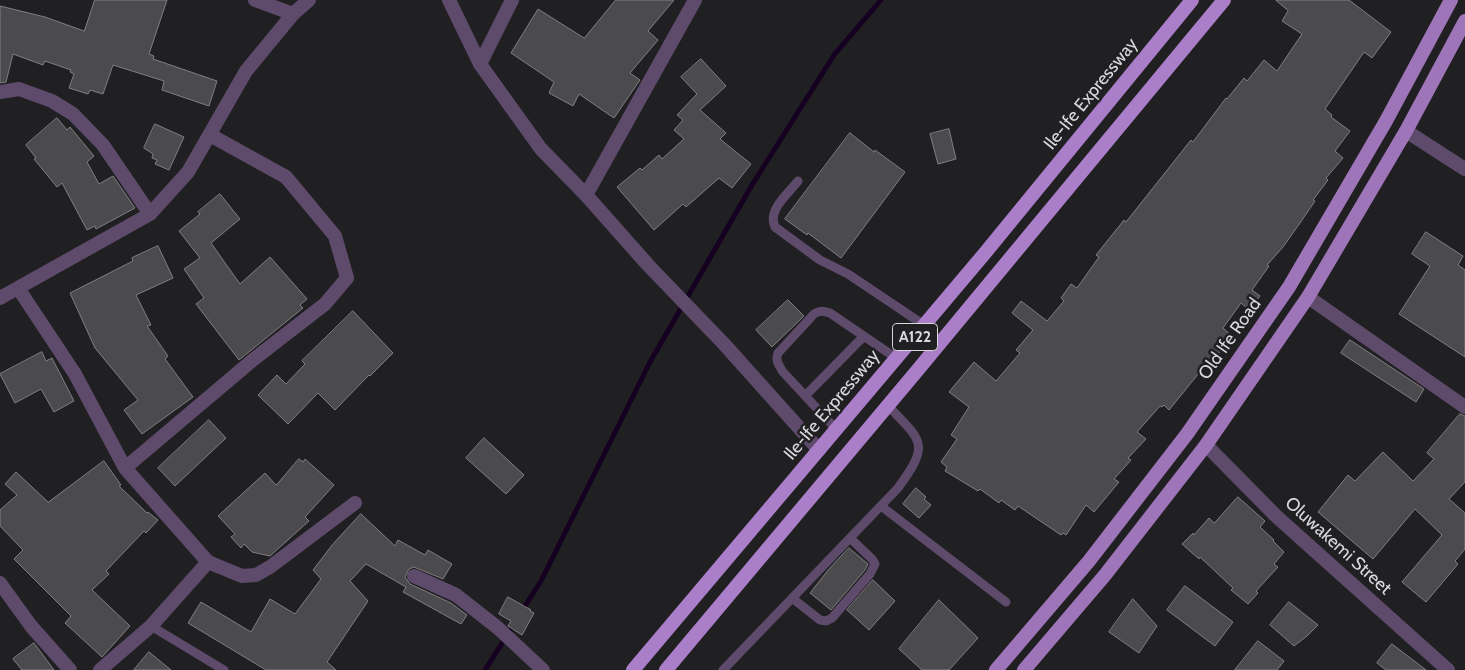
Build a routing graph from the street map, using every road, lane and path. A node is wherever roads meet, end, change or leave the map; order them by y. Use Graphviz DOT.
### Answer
graph roads {
  1 [pos="255,0"];
  2 [pos="309,0"];
  3 [pos="449,0"];
  4 [pos="512,0"];
  5 [pos="695,0"];
  6 [pos="1192,0"];
  7 [pos="1224,0"];
  8 [pos="1452,0"];
  9 [pos="293,14"];
  10 [pos="1465,21"];
  11 [pos="480,64"];
  12 [pos="0,92"];
  13 [pos="1406,130"];
  14 [pos="210,135"];
  15 [pos="1465,169"];
  16 [pos="798,181"];
  17 [pos="586,195"];
  18 [pos="150,214"];
  19 [pos="18,288"];
  20 [pos="1308,297"];
  21 [pos="0,298"];
  22 [pos="924,326"];
  23 [pos="864,336"];
  24 [pos="896,358"];
  25 [pos="805,396"];
  26 [pos="888,406"];
  27 [pos="1465,407"];
  28 [pos="836,429"];
  29 [pos="1206,445"];
  30 [pos="818,450"];
  31 [pos="125,468"];
  32 [pos="355,503"];
  33 [pos="881,506"];
  34 [pos="850,538"];
  35 [pos="1088,561"];
  36 [pos="208,562"];
  37 [pos="1105,575"];
  38 [pos="414,576"];
  39 [pos="0,583"];
  40 [pos="792,598"];
  41 [pos="1006,602"];
  42 [pos="150,626"];
  43 [pos="70,670"];
  44 [pos="100,670"];
  45 [pos="224,670"];
  46 [pos="544,670"];
  47 [pos="633,670"];
  48 [pos="666,670"];
  49 [pos="723,670"];
  50 [pos="996,670"];
  51 [pos="1024,670"];
  52 [pos="1448,670"];
  1 -- 9 [label="street"];
  2 -- 9 [label="street"];
  3 -- 11 [label="street"];
  4 -- 11 [label="street"];
  5 -- 17 [label="street"];
  6 -- 22 [label="highway, Ile-Ife Expressway / A122"];
  7 -- 26 [label="highway, A122"];
  8 -- 35 [label="main road, Old Ife Road"];
  9 -- 14 [label="street"];
  10 -- 13 [label="main road"];
  11 -- 17 [label="street"];
  12 -- 18 [label="street"];
  13 -- 15 [label="street"];
  13 -- 20 [label="main road"];
  14 -- 18 [label="street"];
  14 -- 31 [label="street"];
  16 -- 22 [label="lane"];
  17 -- 30 [label="street"];
  18 -- 19 [label="street"];
  19 -- 21 [label="street"];
  19 -- 31 [label="street"];
  20 -- 27 [label="street"];
  20 -- 29 [label="main road"];
  22 -- 24 [label="highway, Ile-Ife Expressway / A122"];
  23 -- 24 [label="lane"];
  23 -- 25 [label="lane"];
  23 -- 25 [label="lane"];
  24 -- 28 [label="highway, Ile-Ife Expressway / A122"];
  25 -- 28 [label="lane"];
  26 -- 33 [label="lane"];
  26 -- 48 [label="highway, A122"];
  28 -- 30 [label="highway, Ile-Ife Expressway / A122"];
  29 -- 37 [label="main road"];
  29 -- 52 [label="street, Oluwakemi Street"];
  30 -- 47 [label="highway, Ile-Ife Expressway / A122"];
  31 -- 36 [label="street"];
  32 -- 36 [label="street"];
  33 -- 34 [label="lane"];
  33 -- 41 [label="lane"];
  34 -- 40 [label="lane"];
  34 -- 40 [label="lane"];
  35 -- 37 [label="main road"];
  35 -- 50 [label="main road, Old Ife Road"];
  36 -- 42 [label="street"];
  37 -- 51 [label="main road"];
  38 -- 46 [label="street"];
  39 -- 43 [label="street"];
  40 -- 49 [label="lane"];
  42 -- 44 [label="street"];
  42 -- 45 [label="lane"];
}
